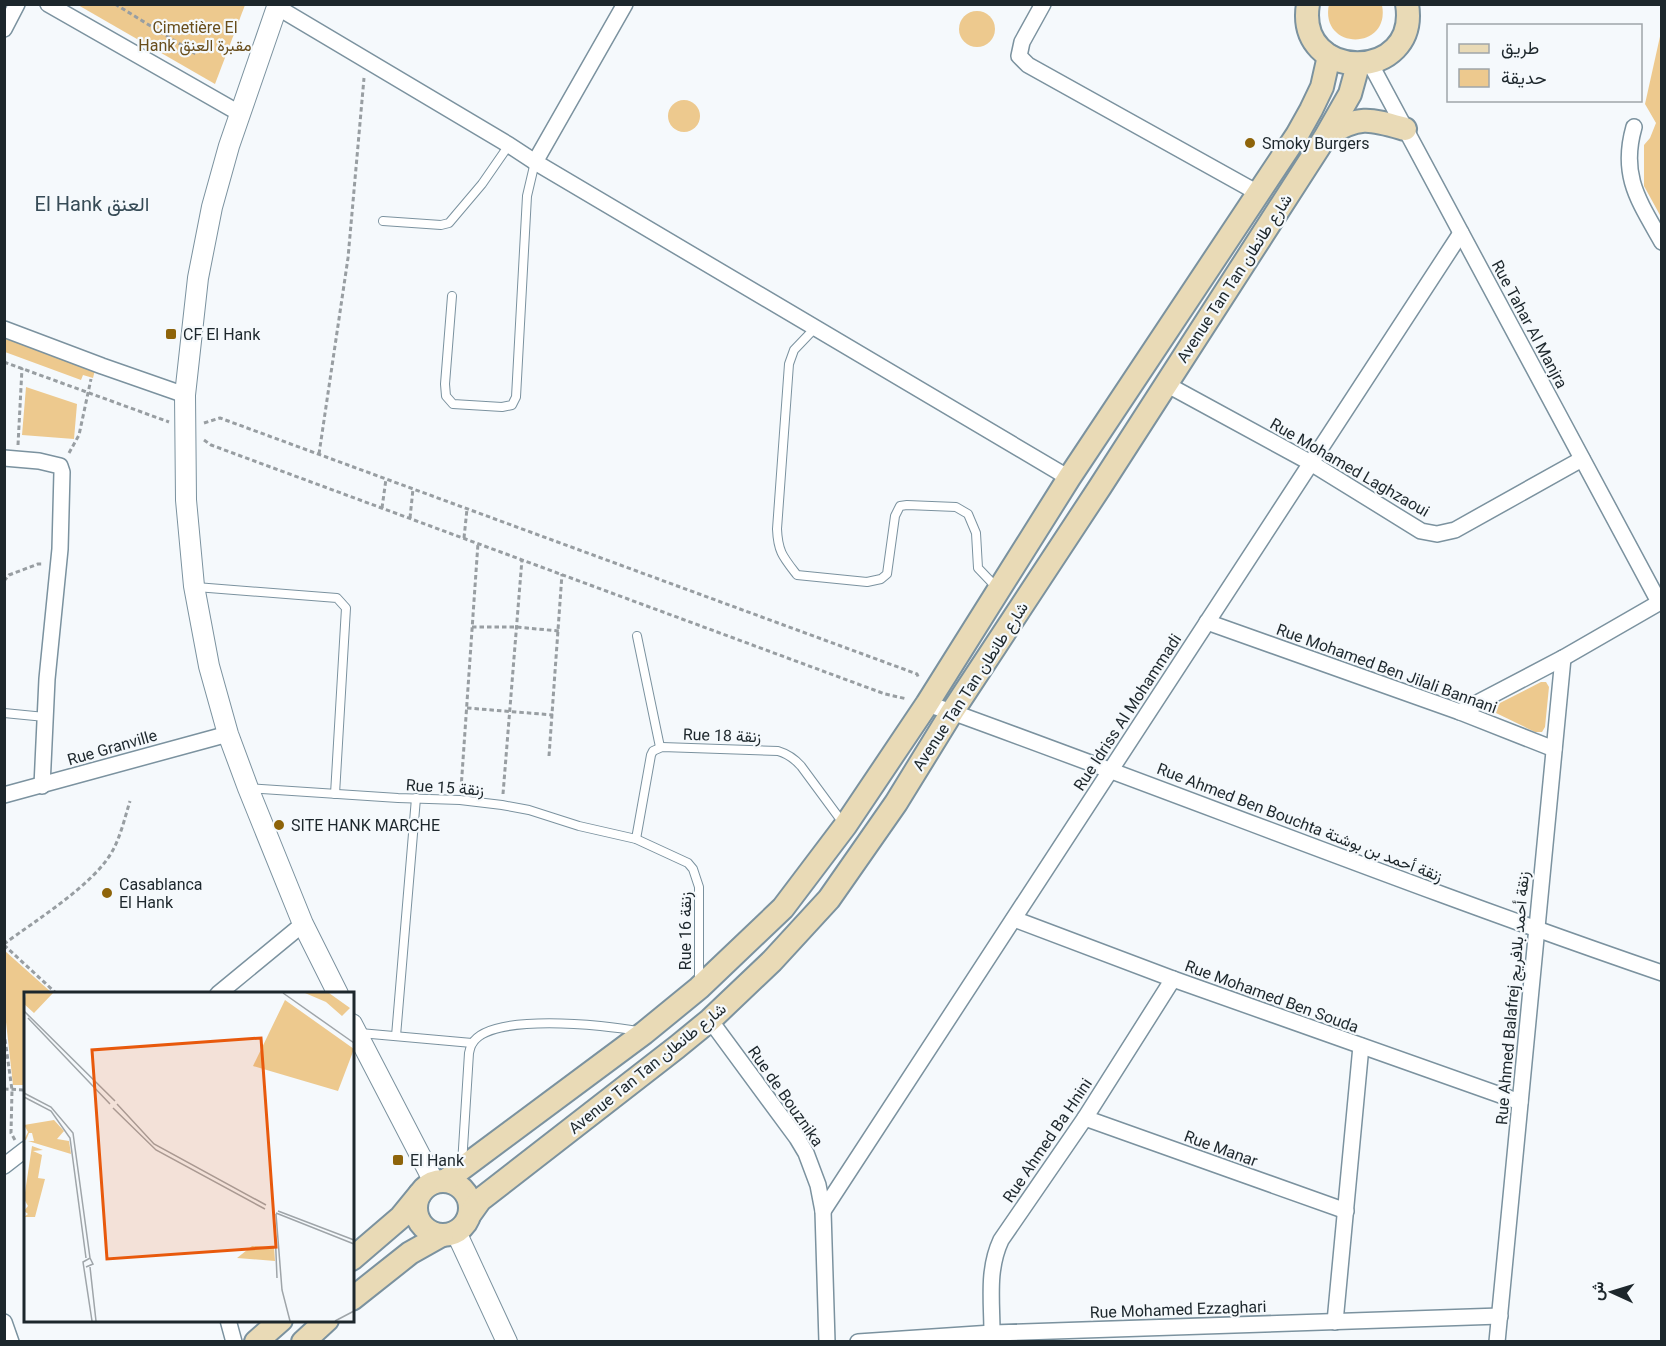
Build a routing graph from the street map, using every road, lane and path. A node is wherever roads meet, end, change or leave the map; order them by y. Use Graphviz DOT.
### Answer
graph roads {
  1 [pos="17,4"];
  2 [pos="48,4"];
  3 [pos="115,4"];
  4 [pos="625,4"];
  5 [pos="1044,4"];
  6 [pos="1308,4"];
  7 [pos="1407,4"];
  8 [pos="278,6"];
  9 [pos="4,29"];
  10 [pos="196,54"];
  11 [pos="1329,56"];
  12 [pos="365,59"];
  13 [pos="1364,64"];
  14 [pos="239,114"];
  15 [pos="1634,128"];
  16 [pos="1405,129"];
  17 [pos="1326,136"];
  18 [pos="509,145"];
  19 [pos="535,162"];
  20 [pos="1258,193"];
  21 [pos="383,221"];
  22 [pos="1461,233"];
  23 [pos="1662,242"];
  24 [pos="452,296"];
  25 [pos="816,327"];
  26 [pos="4,329"];
  27 [pos="4,362"];
  28 [pos="102,366"];
  29 [pos="22,368"];
  30 [pos="1166,384"];
  31 [pos="87,393"];
  32 [pos="185,395"];
  33 [pos="185,428"];
  34 [pos="319,454"];
  35 [pos="11,458"];
  36 [pos="1582,459"];
  37 [pos="1311,463"];
  38 [pos="60,466"];
  39 [pos="1069,478"];
  40 [pos="386,479"];
  41 [pos="413,489"];
  42 [pos="382,508"];
  43 [pos="467,509"];
  44 [pos="410,518"];
  45 [pos="464,538"];
  46 [pos="478,543"];
  47 [pos="522,560"];
  48 [pos="58,564"];
  49 [pos="562,574"];
  50 [pos="4,581"];
  51 [pos="194,586"];
  52 [pos="999,590"];
  53 [pos="1660,602"];
  54 [pos="1207,622"];
  55 [pos="472,627"];
  56 [pos="516,627"];
  57 [pos="559,631"];
  58 [pos="637,636"];
  59 [pos="1563,658"];
  60 [pos="927,704"];
  61 [pos="467,708"];
  62 [pos="510,712"];
  63 [pos="952,712"];
  64 [pos="1460,712"];
  65 [pos="4,713"];
  66 [pos="553,715"];
  67 [pos="45,717"];
  68 [pos="228,734"];
  69 [pos="660,747"];
  70 [pos="1554,749"];
  71 [pos="549,756"];
  72 [pos="1111,770"];
  73 [pos="42,786"];
  74 [pos="248,788"];
  75 [pos="335,794"];
  76 [pos="4,795"];
  77 [pos="416,798"];
  78 [pos="460,800"];
  79 [pos="130,801"];
  80 [pos="502,805"];
  81 [pos="845,826"];
  82 [pos="636,838"];
  83 [pos="1014,919"];
  84 [pos="303,924"];
  85 [pos="1537,930"];
  86 [pos="4,945"];
  87 [pos="1662,973"];
  88 [pos="1173,979"];
  89 [pos="699,988"];
  90 [pos="56,992"];
  91 [pos="219,992"];
  92 [pos="337,992"];
  93 [pos="710,1020"];
  94 [pos="355,1028"];
  95 [pos="4,1032"];
  96 [pos="644,1033"];
  97 [pos="396,1036"];
  98 [pos="472,1043"];
  99 [pos="1361,1046"];
  100 [pos="4,1089"];
  101 [pos="12,1090"];
  102 [pos="24,1090"];
  103 [pos="1520,1102"];
  104 [pos="1084,1118"];
  105 [pos="24,1150"];
  106 [pos="4,1166"];
  107 [pos="440,1182"];
  108 [pos="823,1211"];
  109 [pos="1346,1211"];
  110 [pos="470,1214"];
  111 [pos="449,1234"];
  112 [pos="354,1257"];
  113 [pos="354,1297"];
  114 [pos="1500,1316"];
  115 [pos="4,1322"];
  116 [pos="229,1322"];
  117 [pos="278,1322"];
  118 [pos="325,1322"];
  119 [pos="1335,1322"];
  120 [pos="992,1333"];
  121 [pos="11,1341"];
  122 [pos="234,1341"];
  123 [pos="256,1341"];
  124 [pos="303,1341"];
  125 [pos="507,1341"];
  126 [pos="827,1341"];
  127 [pos="858,1341"];
  128 [pos="1497,1341"];
  1 -- 9 [label="street"];
  2 -- 14 [label="street"];
  3 -- 10 [label="path"];
  4 -- 19 [label="street"];
  5 -- 20 [label="street"];
  6 -- 11 [label="main road"];
  7 -- 13 [label="main road"];
  8 -- 12 [label="street"];
  8 -- 14 [label="street"];
  11 -- 13 [label="main road"];
  11 -- 20 [label="main road, Avenue Tan Tan شارع طانطان"];
  12 -- 18 [label="street"];
  12 -- 34 [label="path"];
  13 -- 16 [label="street, Rue Tahar Al Manjra"];
  13 -- 17 [label="main road, Avenue Tan Tan شارع طانطان"];
  14 -- 32 [label="street"];
  15 -- 23 [label="street"];
  16 -- 17 [label="main road"];
  16 -- 22 [label="street, Rue Tahar Al Manjra"];
  17 -- 30 [label="main road, Avenue Tan Tan شارع طانطان"];
  18 -- 19 [label="street"];
  18 -- 21 [label="lane"];
  19 -- 24 [label="lane"];
  19 -- 25 [label="street"];
  20 -- 39 [label="main road, Avenue Tan Tan شارع طانطان"];
  22 -- 36 [label="street, Rue Tahar Al Manjra"];
  22 -- 37 [label="street, Rue Idriss Al Mohammadi"];
  25 -- 39 [label="street"];
  25 -- 52 [label="lane"];
  26 -- 28 [label="street"];
  27 -- 29 [label="path"];
  28 -- 31 [label="path"];
  28 -- 32 [label="street"];
  29 -- 31 [label="path"];
  29 -- 35 [label="path"];
  30 -- 37 [label="street, Rue Mohamed Laghzaoui"];
  30 -- 63 [label="main road, Avenue Tan Tan شارع طانطان"];
  31 -- 33 [label="path"];
  31 -- 38 [label="path"];
  32 -- 33 [label="street"];
  33 -- 34 [label="path"];
  33 -- 42 [label="path"];
  33 -- 51 [label="street"];
  34 -- 40 [label="path"];
  35 -- 38 [label="street"];
  36 -- 37 [label="street, Rue Mohamed Laghzaoui"];
  36 -- 53 [label="street, Rue Tahar Al Manjra"];
  37 -- 54 [label="street, Rue Idriss Al Mohammadi"];
  38 -- 48 [label="street"];
  39 -- 52 [label="main road, Avenue Tan Tan شارع طانطان"];
  40 -- 41 [label="path"];
  40 -- 42 [label="path"];
  41 -- 43 [label="path"];
  41 -- 44 [label="path"];
  42 -- 44 [label="path"];
  43 -- 45 [label="path"];
  43 -- 60 [label="path"];
  44 -- 45 [label="path"];
  45 -- 46 [label="path"];
  46 -- 47 [label="path"];
  46 -- 55 [label="path"];
  47 -- 49 [label="path"];
  47 -- 56 [label="path"];
  48 -- 50 [label="path"];
  48 -- 67 [label="street"];
  49 -- 57 [label="path"];
  49 -- 60 [label="path"];
  51 -- 68 [label="street"];
  51 -- 75 [label="lane"];
  52 -- 60 [label="main road, Avenue Tan Tan شارع طانطان"];
  53 -- 59 [label="street"];
  54 -- 64 [label="street, Rue Mohamed Ben Jilali Bannani"];
  54 -- 72 [label="street, Rue Idriss Al Mohammadi"];
  55 -- 56 [label="path"];
  55 -- 61 [label="path"];
  56 -- 57 [label="path"];
  56 -- 62 [label="path"];
  57 -- 66 [label="path"];
  58 -- 69 [label="lane"];
  59 -- 64 [label="street"];
  59 -- 70 [label="street, Rue Ahmed Balafrej زنقة أحمد بلافريج"];
  60 -- 63 [label="street, Rue Ahmed Ben Bouchta زنقة أحمد بن بوشتة"];
  60 -- 81 [label="main road, Avenue Tan Tan شارع طانطان"];
  61 -- 62 [label="path"];
  61 -- 78 [label="path"];
  62 -- 66 [label="path"];
  62 -- 80 [label="path"];
  63 -- 72 [label="street, Rue Ahmed Ben Bouchta زنقة أحمد بن بوشتة"];
  63 -- 93 [label="main road, Avenue Tan Tan شارع طانطان"];
  64 -- 70 [label="street, Rue Mohamed Ben Jilali Bannani"];
  65 -- 67 [label="lane"];
  66 -- 71 [label="path"];
  67 -- 73 [label="street"];
  68 -- 73 [label="street, Rue Granville"];
  68 -- 74 [label="street"];
  69 -- 81 [label="lane, Rue 18 زنقة"];
  69 -- 82 [label="lane, Rue 18 زنقة"];
  70 -- 85 [label="street, Rue Ahmed Balafrej زنقة أحمد بلافريج"];
  72 -- 83 [label="street, Rue Idriss Al Mohammadi"];
  72 -- 85 [label="street, Rue Ahmed Ben Bouchta زنقة أحمد بن بوشتة"];
  73 -- 76 [label="street, Rue Granville"];
  74 -- 75 [label="lane, Rue 15 زنقة"];
  74 -- 84 [label="street"];
  75 -- 77 [label="lane, Rue 15 زنقة"];
  77 -- 78 [label="lane, Rue 15 زنقة"];
  77 -- 97 [label="lane"];
  78 -- 80 [label="lane, Rue 15 زنقة"];
  79 -- 86 [label="path"];
  80 -- 82 [label="lane, Rue 15 زنقة"];
  81 -- 89 [label="main road, Avenue Tan Tan شارع طانطان"];
  82 -- 89 [label="lane, Rue 16 زنقة"];
  83 -- 88 [label="street, Rue Mohamed Ben Souda"];
  83 -- 108 [label="street, Rue Idriss Al Mohammadi"];
  84 -- 91 [label="street"];
  84 -- 92 [label="street"];
  85 -- 87 [label="street, Rue Ahmed Ben Bouchta زنقة أحمد بن بوشتة"];
  85 -- 103 [label="street, Rue Ahmed Balafrej زنقة أحمد بلافريج"];
  86 -- 90 [label="path"];
  88 -- 99 [label="street, Rue Mohamed Ben Souda"];
  88 -- 104 [label="street, Rue Ahmed Ba Hnini"];
  89 -- 96 [label="main road, Avenue Tan Tan شارع طانطان"];
  93 -- 108 [label="street, Rue de Bouznika"];
  93 -- 110 [label="main road, Avenue Tan Tan شارع طانطان"];
  94 -- 97 [label="lane"];
  94 -- 107 [label="street"];
  95 -- 101 [label="path"];
  96 -- 98 [label="lane"];
  96 -- 107 [label="main road, Avenue Tan Tan شارع طانطان"];
  97 -- 98 [label="lane"];
  98 -- 107 [label="lane"];
  99 -- 103 [label="street, Rue Mohamed Ben Souda"];
  99 -- 109 [label="street"];
  100 -- 101 [label="path"];
  101 -- 102 [label="path"];
  101 -- 105 [label="path"];
  103 -- 114 [label="street, Rue Ahmed Balafrej زنقة أحمد بلافريج"];
  104 -- 109 [label="street, Rue Manar"];
  104 -- 120 [label="street, Rue Ahmed Ba Hnini"];
  105 -- 106 [label="street"];
  107 -- 110 [label="main road"];
  107 -- 111 [label="main road"];
  107 -- 112 [label="main road, Avenue Tan Tan شارع طانطان"];
  108 -- 126 [label="street, Rue de Bouznika"];
  109 -- 119 [label="street"];
  110 -- 111 [label="main road"];
  111 -- 113 [label="main road"];
  111 -- 125 [label="street"];
  114 -- 119 [label="street, Rue Mohamed Ezzaghari"];
  114 -- 128 [label="street, Rue Ahmed Balafrej زنقة أحمد بلافريج"];
  115 -- 121 [label="street"];
  116 -- 122 [label="street"];
  117 -- 123 [label="main road"];
  118 -- 124 [label="main road"];
  119 -- 120 [label="street, Rue Mohamed Ezzaghari"];
  120 -- 127 [label="street, Rue Mohamed Ezzaghari"];
}
